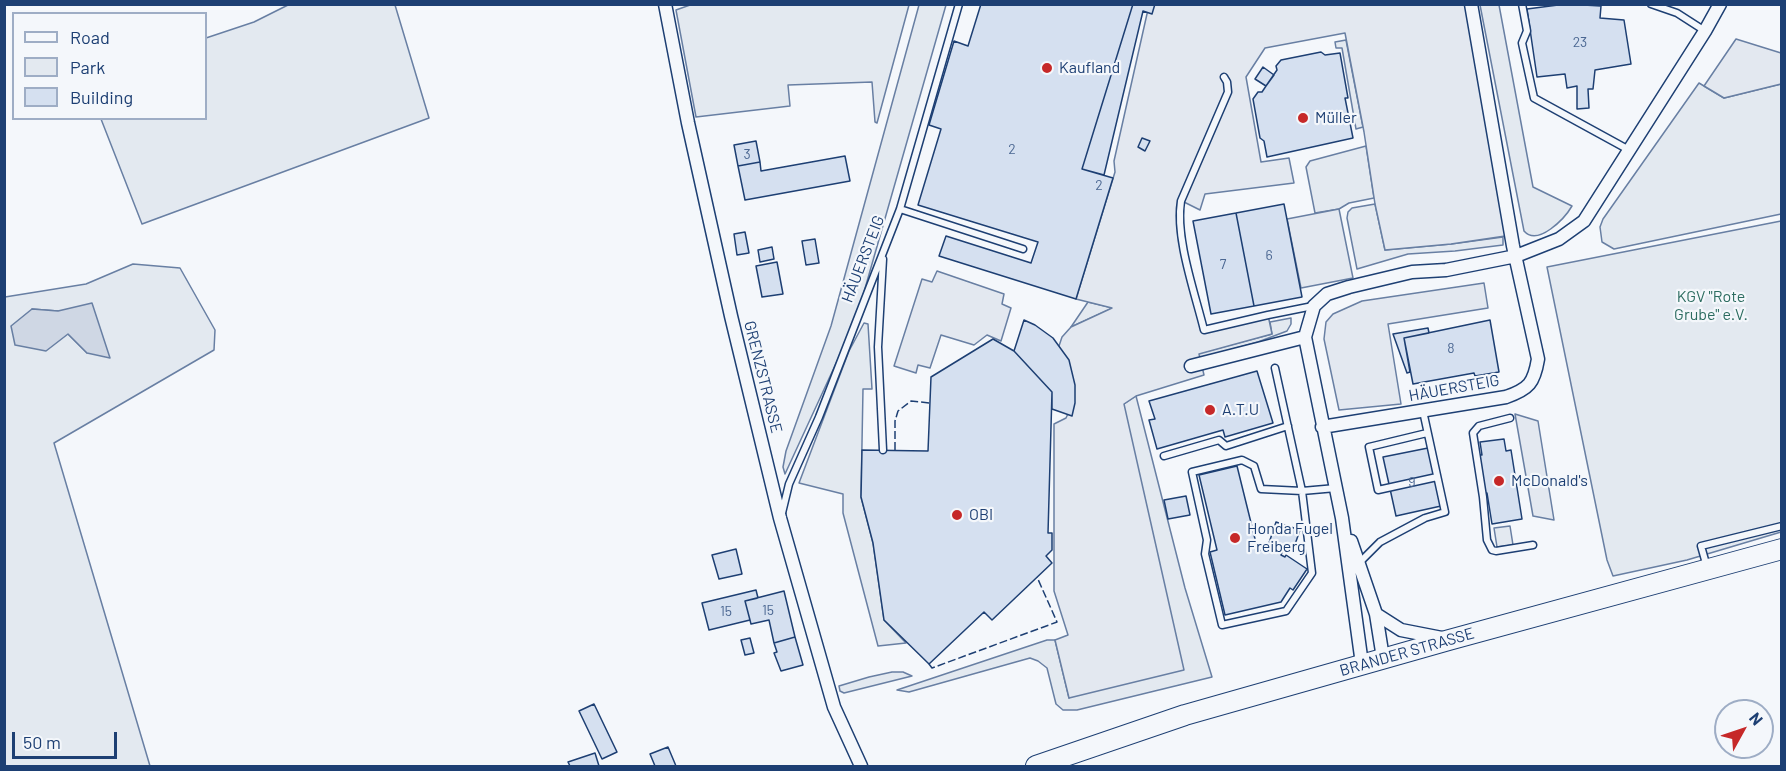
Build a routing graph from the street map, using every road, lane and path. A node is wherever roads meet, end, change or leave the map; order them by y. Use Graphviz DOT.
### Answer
graph roads {
  1 [pos="665,4"];
  2 [pos="959,4"];
  3 [pos="1471,4"];
  4 [pos="1522,4"];
  5 [pos="1651,4"];
  6 [pos="1720,4"];
  7 [pos="1705,31"];
  8 [pos="1224,77"];
  9 [pos="1629,150"];
  10 [pos="900,209"];
  11 [pos="1023,249"];
  12 [pos="884,252"];
  13 [pos="1516,256"];
  14 [pos="1314,306"];
  15 [pos="1305,338"];
  16 [pos="1191,366"];
  17 [pos="1275,368"];
  18 [pos="1422,410"];
  19 [pos="1510,418"];
  20 [pos="1288,426"];
  21 [pos="1322,427"];
  22 [pos="1427,433"];
  23 [pos="883,450"];
  24 [pos="1164,456"];
  25 [pos="1437,477"];
  26 [pos="1336,488"];
  27 [pos="1302,491"];
  28 [pos="780,518"];
  29 [pos="1342,518"];
  30 [pos="1782,526"];
  31 [pos="1533,545"];
  32 [pos="1782,549"];
  33 [pos="1358,564"];
  34 [pos="1707,569"];
  35 [pos="1376,614"];
  36 [pos="1449,639"];
  37 [pos="1383,658"];
  38 [pos="1362,664"];
  39 [pos="854,750"];
  40 [pos="861,766"];
  41 [pos="868,766"];
  42 [pos="1036,766"];
  1 -- 28 [label="street, GRENZSTRASSE"];
  2 -- 10 [label="lane, HÄUERSTEIG"];
  3 -- 13 [label="street, HÄUERSTEIG"];
  4 -- 9 [label="lane"];
  5 -- 7 [label="lane"];
  6 -- 7 [label="street"];
  7 -- 9 [label="street"];
  8 -- 14 [label="lane"];
  9 -- 13 [label="street"];
  10 -- 11 [label="lane"];
  10 -- 12 [label="lane, HÄUERSTEIG"];
  12 -- 23 [label="lane"];
  12 -- 28 [label="lane, HÄUERSTEIG"];
  13 -- 14 [label="street"];
  13 -- 18 [label="street, HÄUERSTEIG"];
  14 -- 15 [label="street"];
  15 -- 16 [label="street"];
  15 -- 21 [label="street"];
  17 -- 20 [label="lane"];
  18 -- 21 [label="street, HÄUERSTEIG"];
  18 -- 22 [label="lane"];
  19 -- 31 [label="lane"];
  20 -- 24 [label="lane"];
  20 -- 27 [label="lane"];
  21 -- 26 [label="street"];
  22 -- 25 [label="lane"];
  22 -- 25 [label="lane"];
  25 -- 33 [label="lane"];
  26 -- 27 [label="lane"];
  26 -- 29 [label="street"];
  27 -- 27 [label="lane"];
  28 -- 39 [label="street, GRENZSTRASSE"];
  29 -- 33 [label="street"];
  29 -- 38 [label="street"];
  30 -- 34 [label="lane"];
  32 -- 34 [label="main road, BRANDER STRASSE"];
  33 -- 35 [label="street"];
  34 -- 36 [label="main road, BRANDER STRASSE"];
  35 -- 36 [label="street"];
  35 -- 37 [label="street"];
  36 -- 37 [label="main road, BRANDER STRASSE"];
  37 -- 38 [label="main road, BRANDER STRASSE"];
  38 -- 42 [label="main road, BRANDER STRASSE"];
  39 -- 40 [label="street, GRENZSTRASSE"];
  39 -- 41 [label="street, GRENZSTRASSE"];
}
